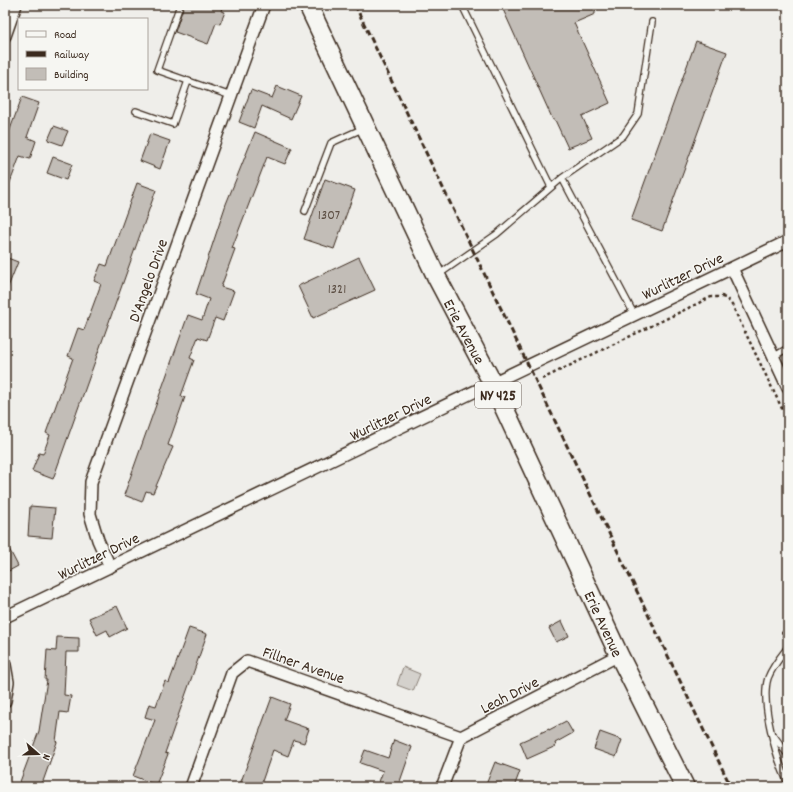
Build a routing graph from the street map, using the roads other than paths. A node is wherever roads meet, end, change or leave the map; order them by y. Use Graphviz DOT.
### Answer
graph roads {
  1 [pos="16,5"];
  2 [pos="180,5"];
  3 [pos="264,5"];
  4 [pos="308,5"];
  5 [pos="462,5"];
  6 [pos="652,22"];
  7 [pos="5,36"];
  8 [pos="188,81"];
  9 [pos="231,96"];
  10 [pos="136,111"];
  11 [pos="366,127"];
  12 [pos="562,178"];
  13 [pos="551,187"];
  14 [pos="305,211"];
  15 [pos="787,244"];
  16 [pos="732,268"];
  17 [pos="436,276"];
  18 [pos="635,316"];
  19 [pos="788,348"];
  20 [pos="773,357"];
  21 [pos="493,384"];
  22 [pos="788,388"];
  23 [pos="110,567"];
  24 [pos="5,617"];
  25 [pos="788,647"];
  26 [pos="619,655"];
  27 [pos="5,665"];
  28 [pos="5,701"];
  29 [pos="772,733"];
  30 [pos="461,736"];
  31 [pos="788,755"];
  32 [pos="788,783"];
  33 [pos="191,787"];
  34 [pos="442,787"];
  35 [pos="685,787"];
  1 -- 7 [label="street"];
  2 -- 8 [label="lane"];
  3 -- 9 [label="street, D'Angelo Drive"];
  4 -- 11 [label="main road, Erie Avenue / NY 425"];
  5 -- 13 [label="lane"];
  6 -- 12 [label="lane"];
  8 -- 9 [label="lane"];
  8 -- 10 [label="lane"];
  9 -- 23 [label="street, D'Angelo Drive"];
  11 -- 14 [label="lane"];
  11 -- 17 [label="main road, Erie Avenue / NY 425"];
  12 -- 13 [label="lane"];
  12 -- 18 [label="lane"];
  13 -- 17 [label="lane"];
  15 -- 16 [label="street, Wurlitzer Drive"];
  16 -- 18 [label="street, Wurlitzer Drive"];
  16 -- 20 [label="street"];
  17 -- 21 [label="main road, Erie Avenue / NY 425"];
  18 -- 21 [label="street, Wurlitzer Drive"];
  19 -- 20 [label="lane"];
  20 -- 22 [label="street"];
  21 -- 23 [label="street, Wurlitzer Drive"];
  21 -- 26 [label="main road, Erie Avenue / NY 425"];
  23 -- 24 [label="street, Wurlitzer Drive"];
  25 -- 29 [label="lane"];
  26 -- 30 [label="street, Leah Drive"];
  26 -- 35 [label="main road, Erie Avenue / NY 425"];
  27 -- 28 [label="street"];
  29 -- 31 [label="lane"];
  29 -- 32 [label="lane"];
  30 -- 33 [label="street, Fillner Avenue"];
  30 -- 34 [label="street"];
}
